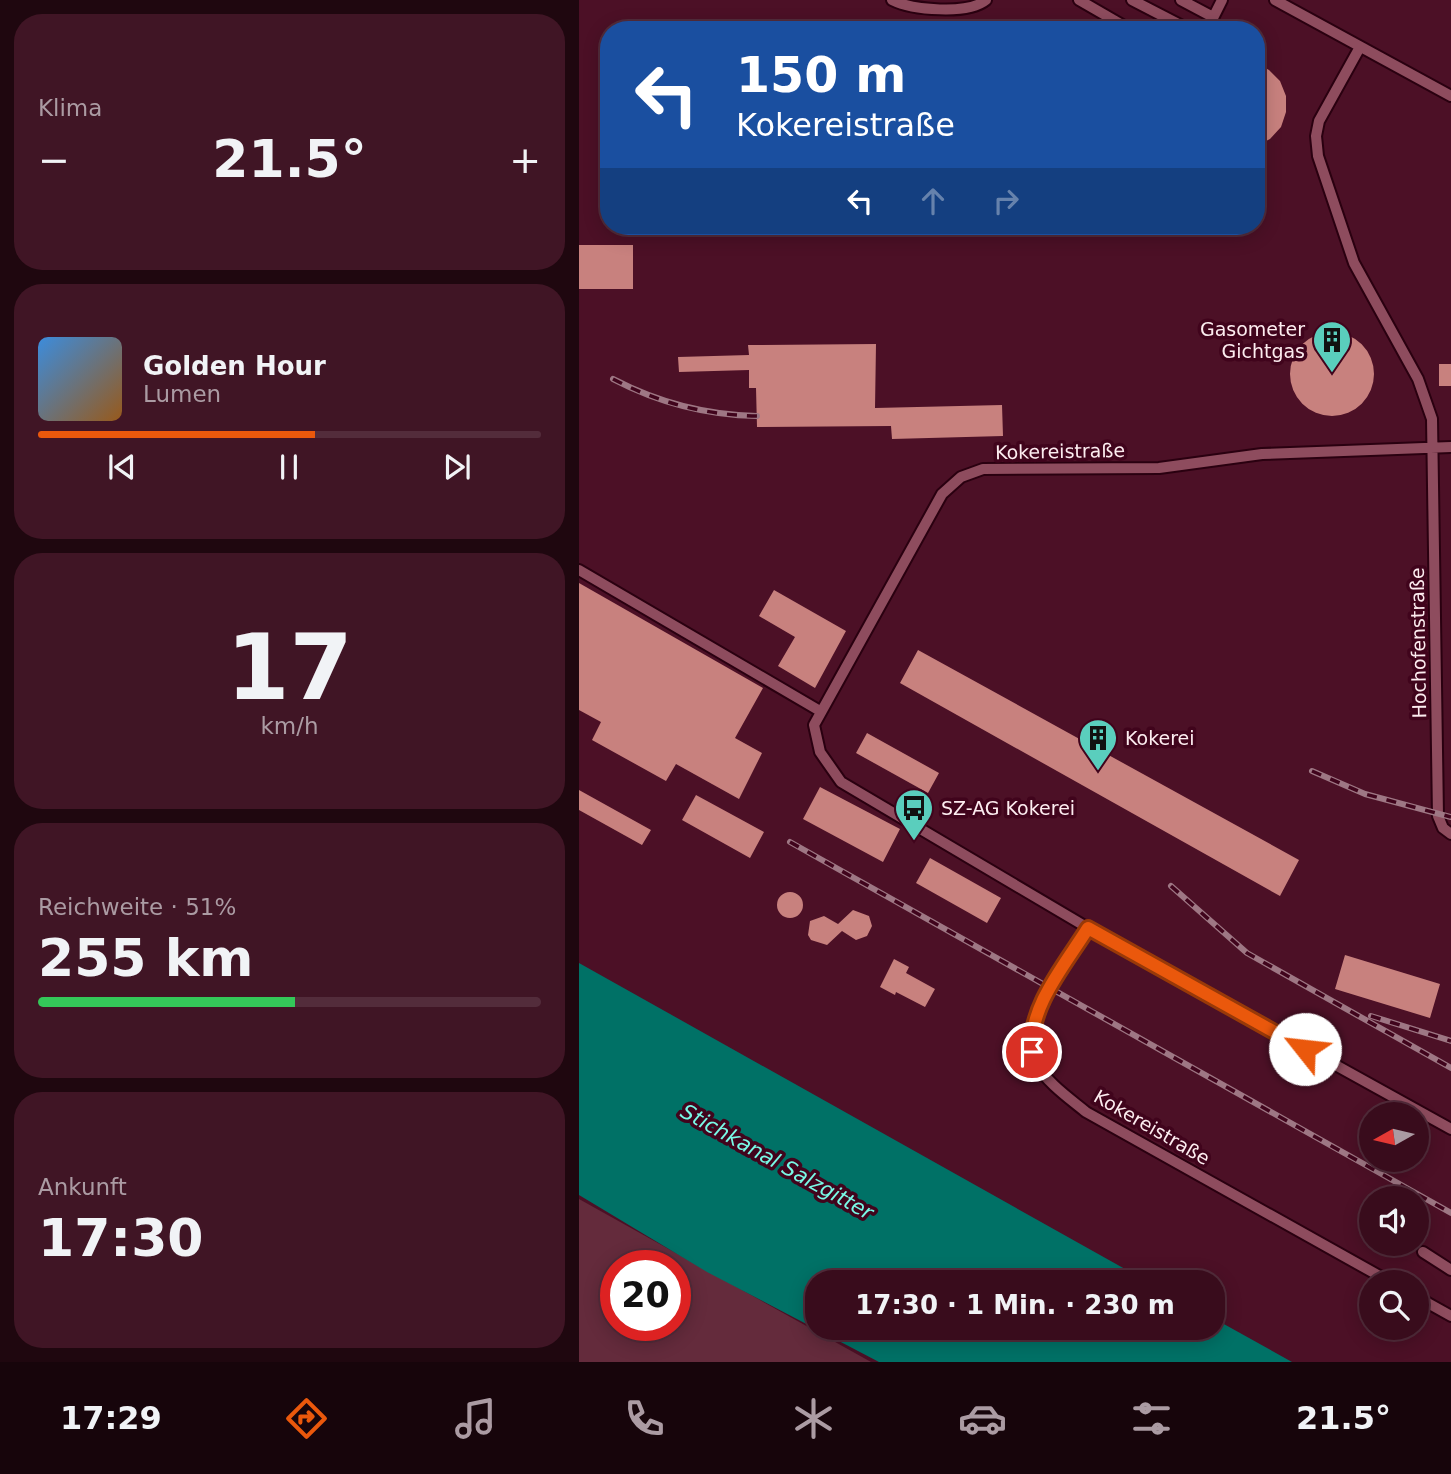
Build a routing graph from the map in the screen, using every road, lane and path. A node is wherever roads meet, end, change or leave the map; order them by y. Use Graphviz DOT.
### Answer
graph roads {
  1 [pos="892,0"];
  2 [pos="986,0"];
  3 [pos="1079,0"];
  4 [pos="1132,0"];
  5 [pos="1182,0"];
  6 [pos="1222,0"];
  7 [pos="1275,0"];
  8 [pos="1213,17"];
  9 [pos="1115,21"];
  10 [pos="1173,21"];
  11 [pos="1211,21"];
  12 [pos="1359,47"];
  13 [pos="1451,96"];
  14 [pos="1433,447"];
  15 [pos="1451,447"];
  16 [pos="579,570"];
  17 [pos="820,711"];
  18 [pos="1451,834"];
  19 [pos="1088,928"];
  20 [pos="1451,1129"];
  21 [pos="1429,1255"];
  22 [pos="1369,1270"];
  23 [pos="1451,1270"];
  24 [pos="1429,1304"];
  25 [pos="1451,1316"];
  1 -- 2 [label="lane"];
  3 -- 9 [label="lane"];
  4 -- 10 [label="lane"];
  5 -- 8 [label="lane"];
  6 -- 8 [label="lane"];
  7 -- 12 [label="lane"];
  8 -- 11 [label="lane"];
  12 -- 13 [label="lane"];
  12 -- 14 [label="lane, Hochofenstraße"];
  14 -- 15 [label="lane"];
  14 -- 17 [label="lane, Kokereistraße"];
  14 -- 18 [label="lane, Hochofenstraße"];
  16 -- 17 [label="lane"];
  17 -- 19 [label="lane, Kokereistraße"];
  19 -- 20 [label="lane, Kokereistraße"];
  19 -- 22 [label="lane, Kokereistraße"];
  21 -- 23 [label="lane"];
  24 -- 25 [label="lane"];
}
